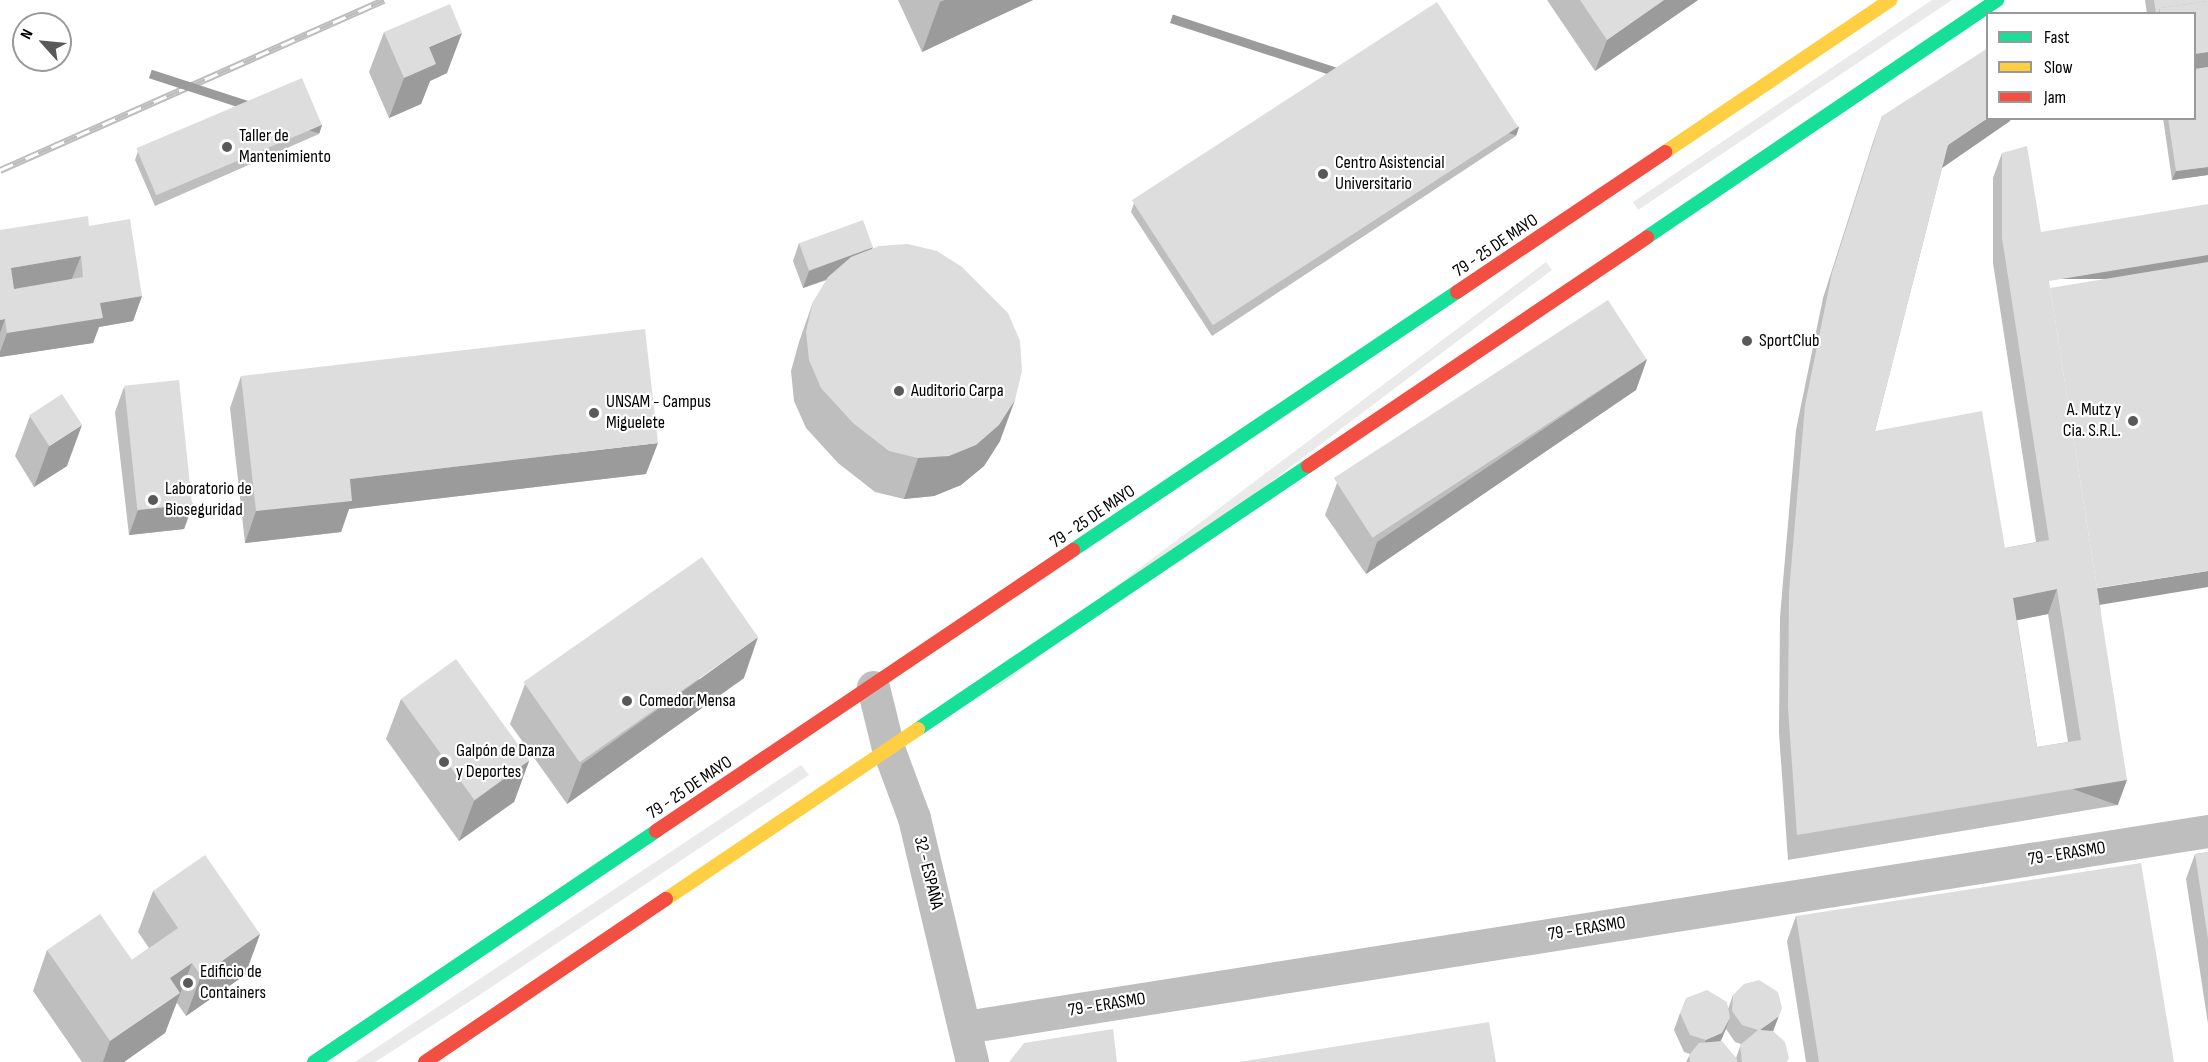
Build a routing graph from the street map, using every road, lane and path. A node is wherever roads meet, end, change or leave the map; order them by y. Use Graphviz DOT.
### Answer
graph roads {
  1 [pos="1890,0"];
  2 [pos="1997,0"];
  3 [pos="873,687"];
  4 [pos="888,748"];
  5 [pos="2208,831"];
  6 [pos="965,1027"];
  7 [pos="314,1062"];
  8 [pos="425,1062"];
  9 [pos="972,1062"];
  1 -- 3 [label="main road, 79 - 25 DE MAYO"];
  2 -- 4 [label="main road"];
  3 -- 4 [label="street, 32 - ESPAÑA"];
  3 -- 7 [label="main road, 79 - 25 DE MAYO"];
  4 -- 6 [label="street, 32 - ESPAÑA"];
  4 -- 8 [label="main road"];
  5 -- 6 [label="street, 79 - ERASMO"];
  6 -- 9 [label="street, 32 - ESPAÑA"];
}
